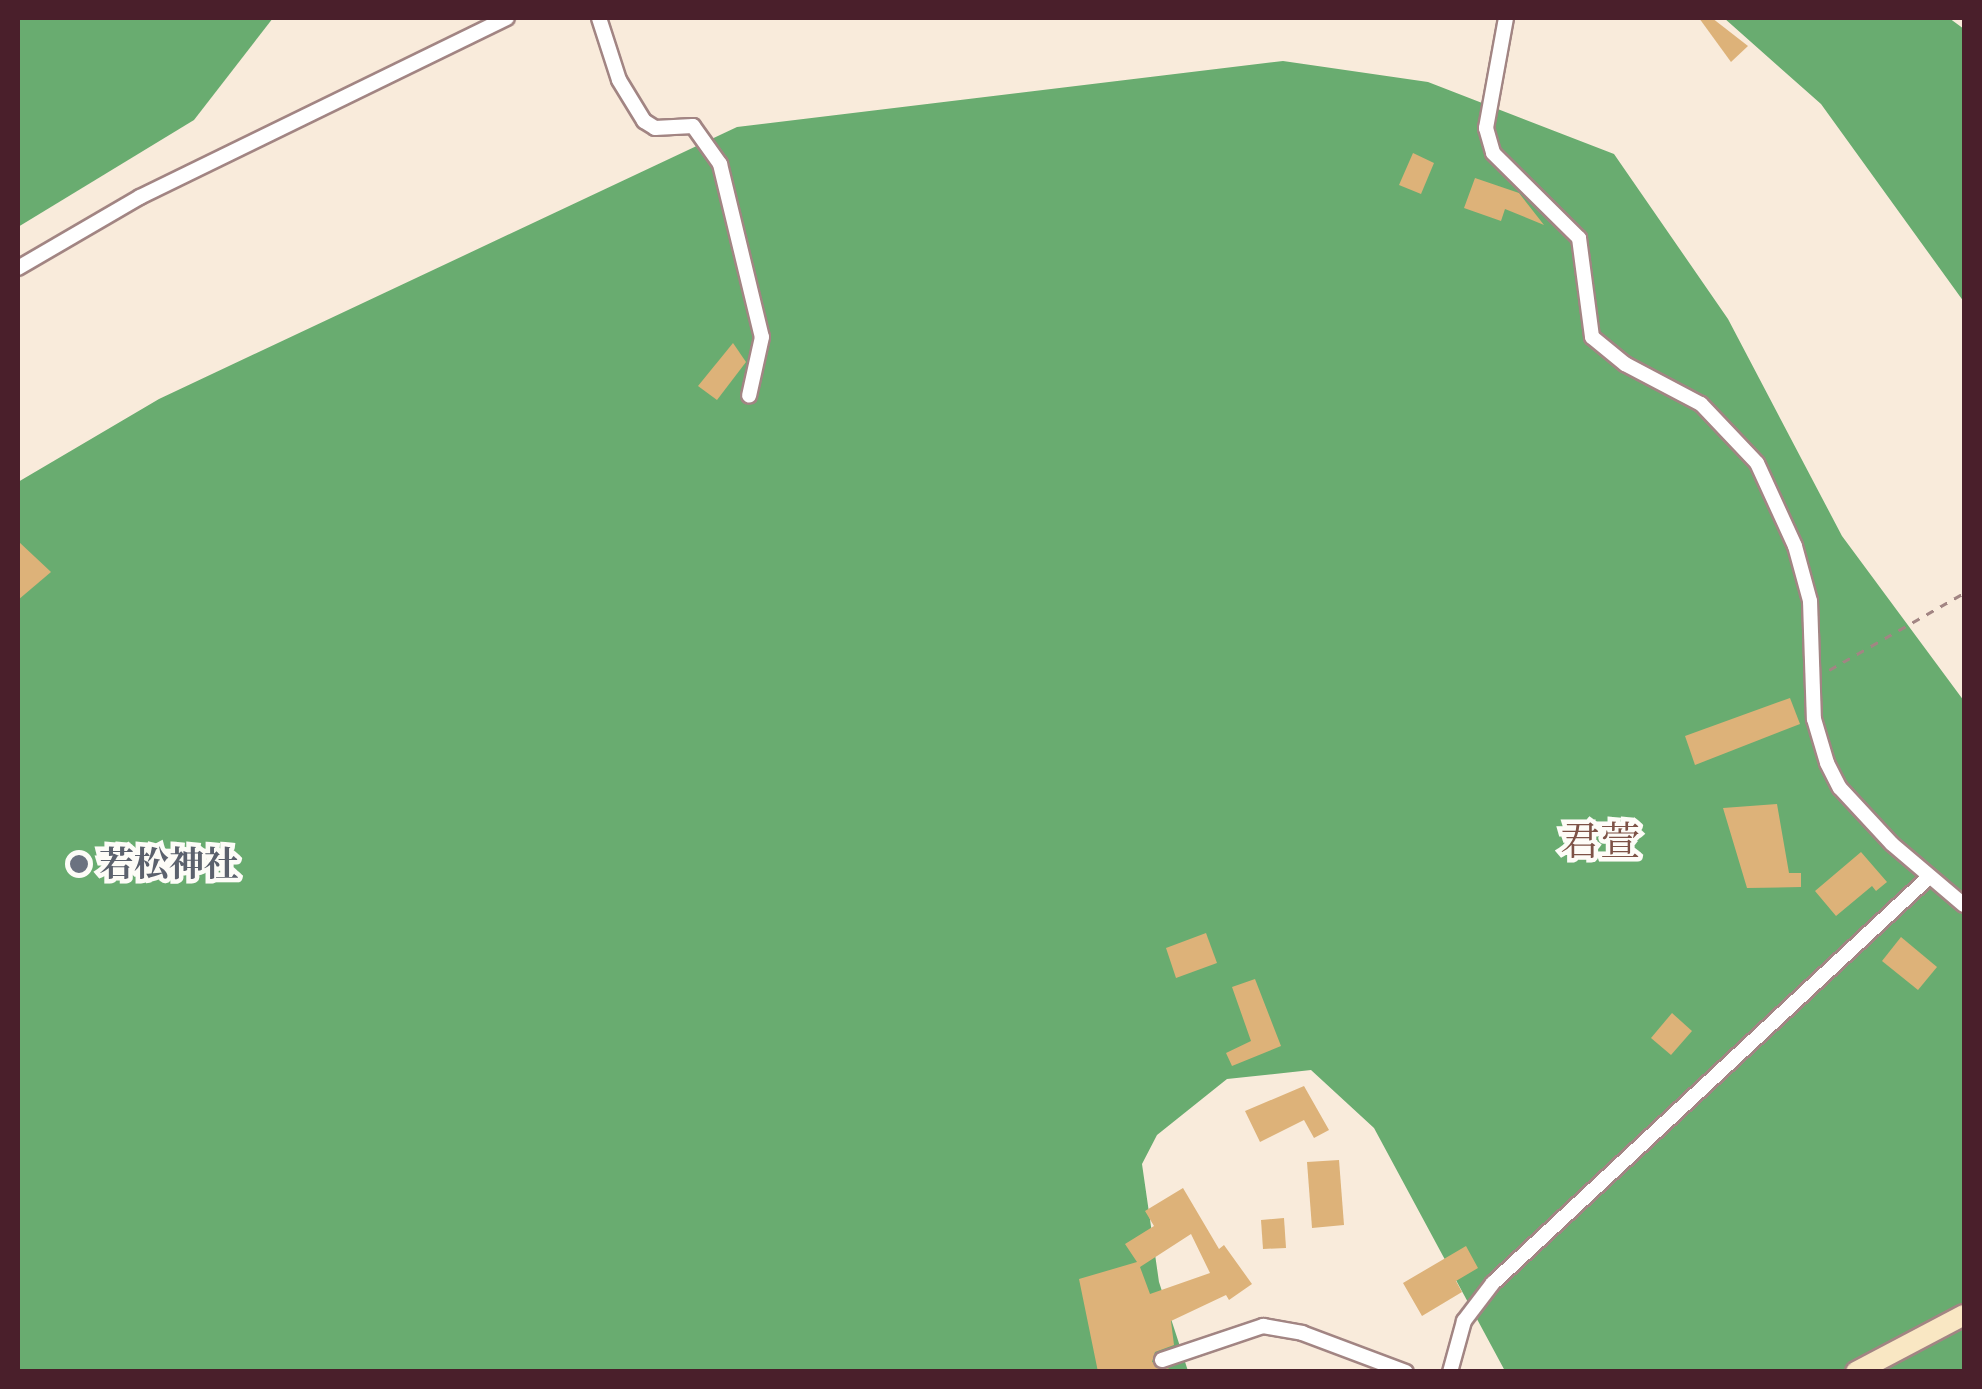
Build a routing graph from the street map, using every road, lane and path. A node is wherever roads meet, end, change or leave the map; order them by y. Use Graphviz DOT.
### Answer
graph roads {
  1 [pos="507,18"];
  2 [pos="599,18"];
  3 [pos="1506,18"];
  4 [pos="18,268"];
  5 [pos="749,396"];
  6 [pos="1964,593"];
  7 [pos="1814,678"];
  8 [pos="1929,877"];
  9 [pos="1964,904"];
  10 [pos="1964,1315"];
  11 [pos="1162,1360"];
  12 [pos="1406,1372"];
  13 [pos="1450,1372"];
  14 [pos="1856,1372"];
  1 -- 4 [label="street"];
  2 -- 5 [label="street"];
  3 -- 7 [label="street"];
  6 -- 7 [label="path"];
  7 -- 8 [label="street"];
  8 -- 9 [label="street"];
  8 -- 13 [label="street"];
  10 -- 14 [label="street"];
  11 -- 12 [label="street"];
}
